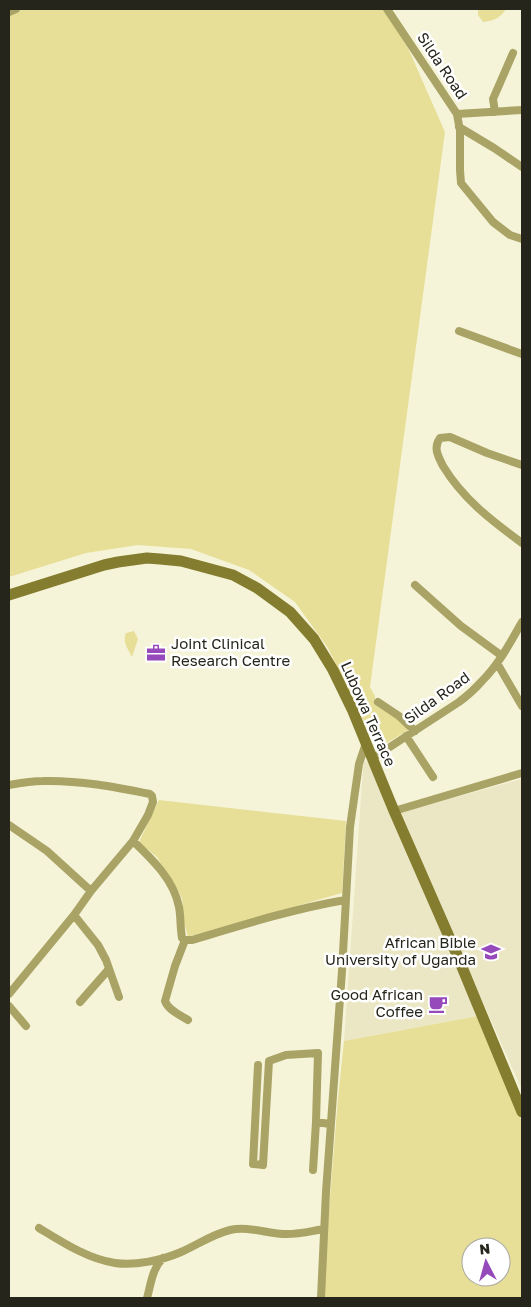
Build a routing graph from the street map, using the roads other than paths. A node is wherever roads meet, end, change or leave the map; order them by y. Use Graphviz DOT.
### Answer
graph roads {
  1 [pos="16,9"];
  2 [pos="387,9"];
  3 [pos="9,12"];
  4 [pos="513,53"];
  5 [pos="522,110"];
  6 [pos="495,112"];
  7 [pos="457,114"];
  8 [pos="459,127"];
  9 [pos="522,167"];
  10 [pos="522,240"];
  11 [pos="459,331"];
  12 [pos="522,354"];
  13 [pos="522,465"];
  14 [pos="522,543"];
  15 [pos="415,585"];
  16 [pos="9,595"];
  17 [pos="522,622"];
  18 [pos="502,656"];
  19 [pos="497,663"];
  20 [pos="378,702"];
  21 [pos="522,706"];
  22 [pos="416,730"];
  23 [pos="406,736"];
  24 [pos="366,743"];
  25 [pos="373,758"];
  26 [pos="522,773"];
  27 [pos="433,777"];
  28 [pos="9,785"];
  29 [pos="394,811"];
  30 [pos="9,825"];
  31 [pos="133,841"];
  32 [pos="91,891"];
  33 [pos="345,900"];
  34 [pos="74,914"];
  35 [pos="185,940"];
  36 [pos="109,969"];
  37 [pos="9,994"];
  38 [pos="119,996"];
  39 [pos="80,1002"];
  40 [pos="9,1006"];
  41 [pos="188,1020"];
  42 [pos="26,1026"];
  43 [pos="258,1065"];
  44 [pos="522,1112"];
  45 [pos="316,1122"];
  46 [pos="330,1124"];
  47 [pos="313,1170"];
  48 [pos="39,1228"];
  49 [pos="324,1229"];
  50 [pos="163,1258"];
  51 [pos="147,1298"];
  52 [pos="321,1298"];
  1 -- 3 [label="street"];
  2 -- 7 [label="street, Silda Road"];
  4 -- 6 [label="street"];
  5 -- 6 [label="street, Silda Road"];
  6 -- 7 [label="street, Silda Road"];
  7 -- 8 [label="street, Silda Road"];
  8 -- 9 [label="street"];
  8 -- 10 [label="street, Silda Road"];
  11 -- 12 [label="street"];
  13 -- 14 [label="street"];
  15 -- 18 [label="street"];
  16 -- 24 [label="street, Lubowa Terrace"];
  17 -- 18 [label="street, Silda Road"];
  18 -- 19 [label="street, Silda Road"];
  19 -- 21 [label="street"];
  19 -- 22 [label="street, Silda Road"];
  20 -- 22 [label="street"];
  22 -- 23 [label="street, Silda Road"];
  23 -- 25 [label="street, Silda Road"];
  23 -- 27 [label="street"];
  24 -- 25 [label="street, Lubowa Terrace"];
  24 -- 33 [label="street"];
  25 -- 29 [label="street, Lubowa Terrace"];
  26 -- 29 [label="street"];
  28 -- 31 [label="street"];
  29 -- 44 [label="street, Lubowa Terrace"];
  30 -- 32 [label="street"];
  31 -- 32 [label="street"];
  31 -- 35 [label="street"];
  32 -- 34 [label="street"];
  33 -- 35 [label="street"];
  33 -- 46 [label="street"];
  34 -- 36 [label="street"];
  34 -- 37 [label="street"];
  35 -- 41 [label="street"];
  36 -- 38 [label="street"];
  36 -- 39 [label="street"];
  40 -- 42 [label="street"];
  43 -- 45 [label="street"];
  45 -- 46 [label="street"];
  45 -- 47 [label="street"];
  46 -- 49 [label="street"];
  48 -- 50 [label="street"];
  49 -- 50 [label="street"];
  49 -- 52 [label="street"];
  50 -- 51 [label="street"];
}
